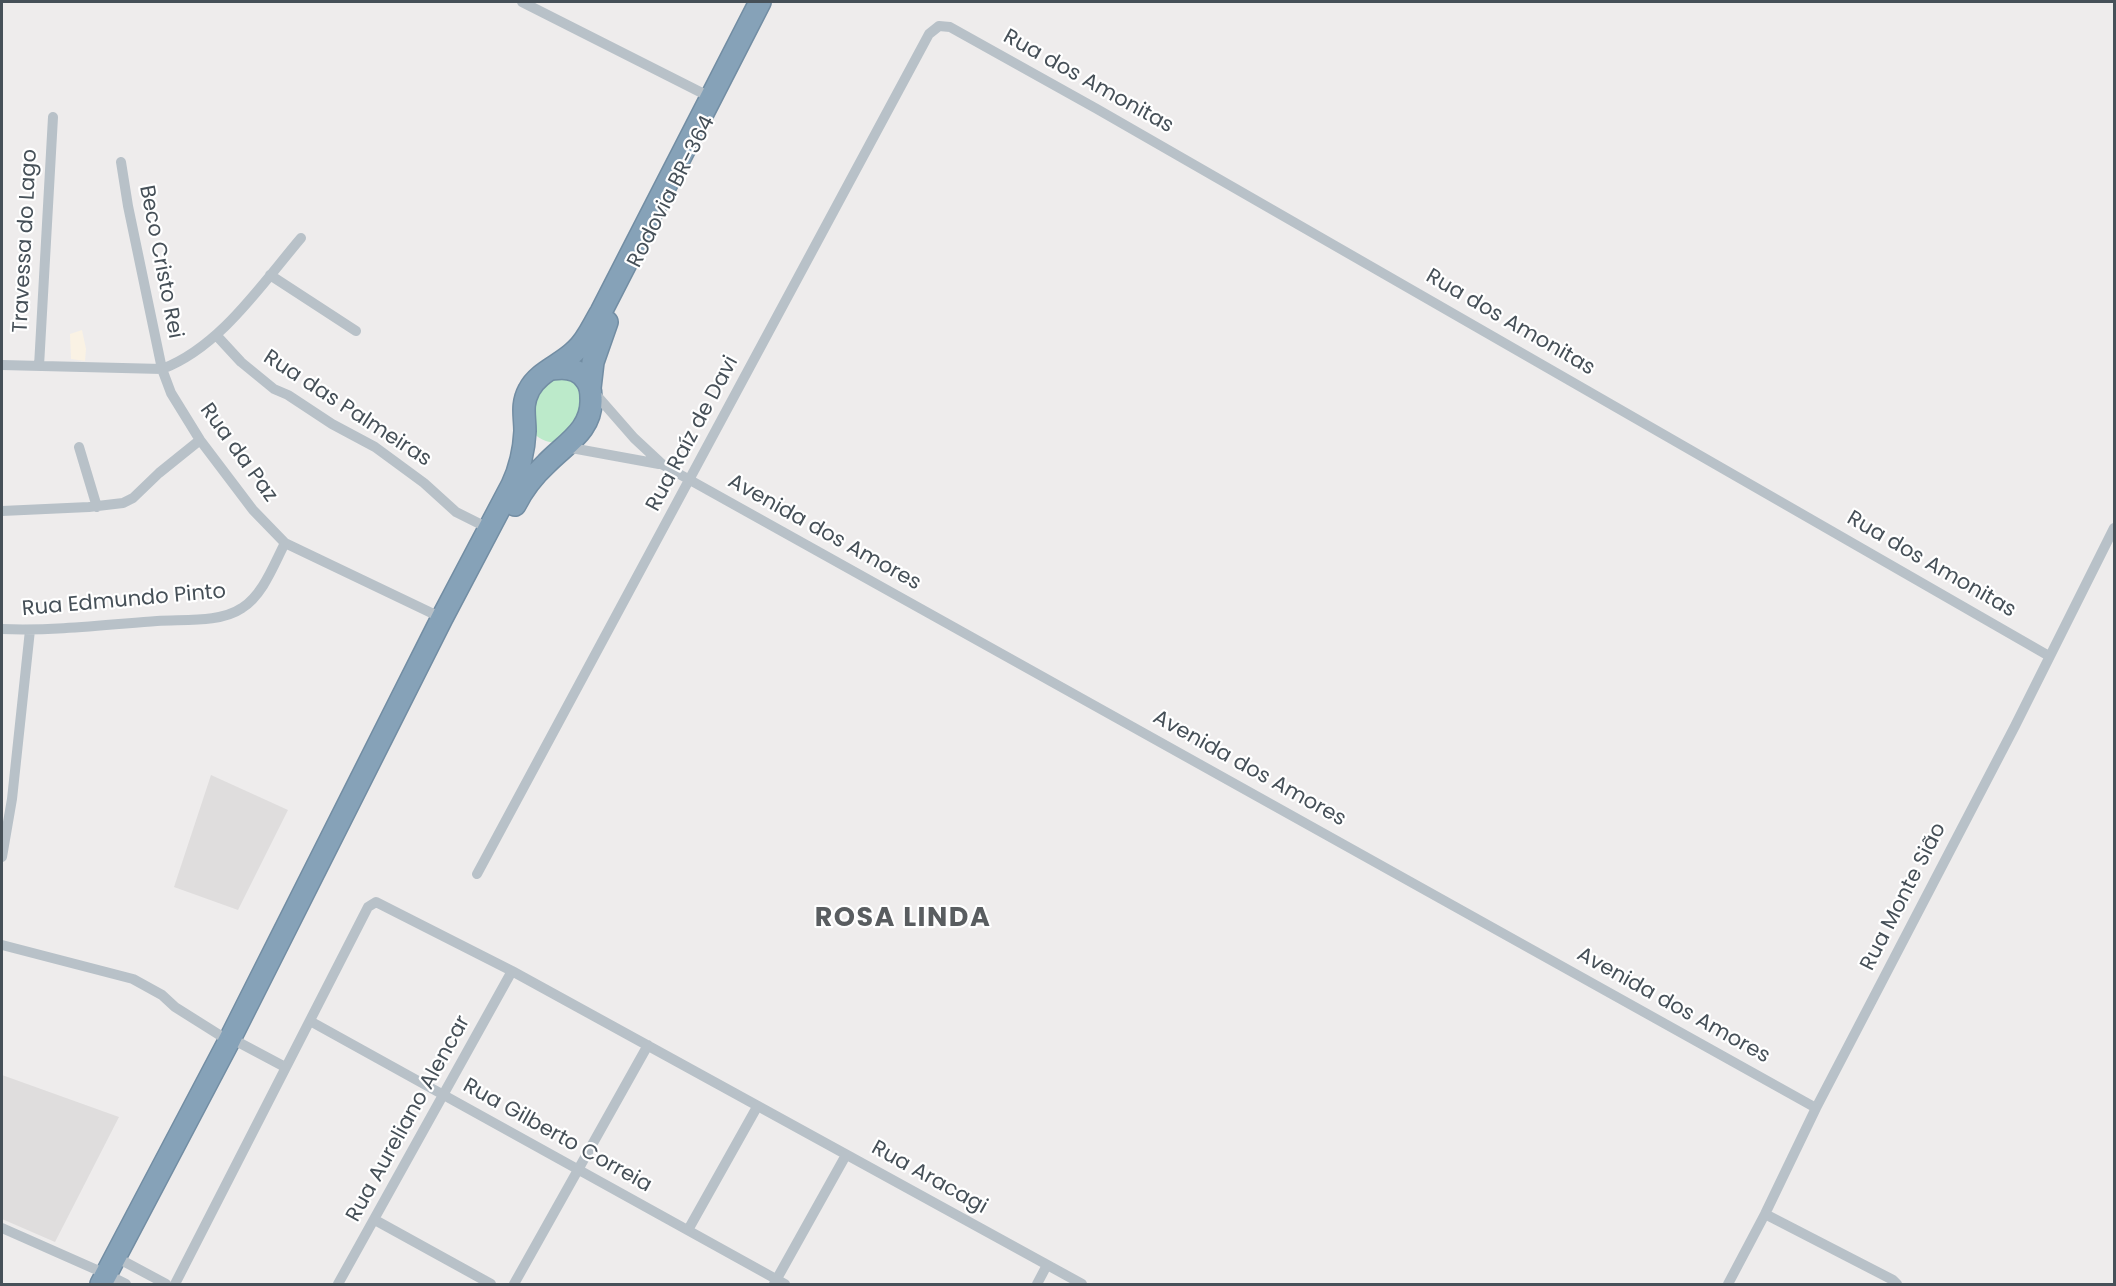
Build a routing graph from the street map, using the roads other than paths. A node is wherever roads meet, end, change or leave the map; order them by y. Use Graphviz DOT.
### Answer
graph roads {
  1 [pos="522,2"];
  2 [pos="760,2"];
  3 [pos="770,2"];
  4 [pos="950,27"];
  5 [pos="712,98"];
  6 [pos="53,117"];
  7 [pos="121,162"];
  8 [pos="301,238"];
  9 [pos="270,274"];
  10 [pos="356,332"];
  11 [pos="217,336"];
  12 [pos="2,365"];
  13 [pos="39,366"];
  14 [pos="162,369"];
  15 [pos="553,369"];
  16 [pos="590,388"];
  17 [pos="525,429"];
  18 [pos="200,440"];
  19 [pos="564,446"];
  20 [pos="79,447"];
  21 [pos="663,465"];
  22 [pos="690,480"];
  23 [pos="97,507"];
  24 [pos="2,510"];
  25 [pos="2115,528"];
  26 [pos="490,529"];
  27 [pos="285,543"];
  28 [pos="442,618"];
  29 [pos="2,629"];
  30 [pos="30,630"];
  31 [pos="2049,656"];
  32 [pos="2,857"];
  33 [pos="477,874"];
  34 [pos="2,945"];
  35 [pos="512,971"];
  36 [pos="310,1021"];
  37 [pos="233,1041"];
  38 [pos="648,1045"];
  39 [pos="285,1067"];
  40 [pos="443,1095"];
  41 [pos="756,1107"];
  42 [pos="1816,1108"];
  43 [pos="846,1155"];
  44 [pos="580,1170"];
  45 [pos="1765,1214"];
  46 [pos="375,1220"];
  47 [pos="2,1228"];
  48 [pos="688,1230"];
  49 [pos="1047,1265"];
  50 [pos="114,1278"];
  51 [pos="779,1283"];
  52 [pos="166,1284"];
  53 [pos="175,1284"];
  54 [pos="338,1284"];
  55 [pos="491,1284"];
  56 [pos="514,1284"];
  57 [pos="1037,1284"];
  58 [pos="1082,1284"];
  59 [pos="1728,1284"];
  60 [pos="1897,1284"];
  1 -- 5 [label="street"];
  2 -- 5 [label="highway"];
  3 -- 16 [label="highway, Rodovia BR-364"];
  4 -- 22 [label="street, Rua Raíz de Davi"];
  4 -- 31 [label="street, Rua dos Amonitas"];
  5 -- 15 [label="highway"];
  6 -- 13 [label="street, Travessa do Lago"];
  7 -- 14 [label="street, Beco Cristo Rei"];
  8 -- 9 [label="street"];
  9 -- 10 [label="street"];
  9 -- 11 [label="street"];
  11 -- 14 [label="street"];
  11 -- 26 [label="street, Rua das Palmeiras"];
  12 -- 13 [label="street"];
  13 -- 14 [label="street"];
  14 -- 18 [label="street, Rua da Paz"];
  15 -- 16 [label="highway"];
  15 -- 17 [label="highway"];
  16 -- 19 [label="highway"];
  16 -- 21 [label="street, Avenida dos Amores"];
  17 -- 19 [label="highway"];
  17 -- 26 [label="highway"];
  18 -- 23 [label="street"];
  18 -- 27 [label="street, Rua da Paz"];
  19 -- 21 [label="street, Avenida dos Amores"];
  19 -- 37 [label="highway"];
  20 -- 23 [label="street"];
  21 -- 22 [label="street, Avenida dos Amores"];
  22 -- 33 [label="street, Rua Raíz de Davi"];
  22 -- 42 [label="street, Avenida dos Amores"];
  23 -- 24 [label="street"];
  25 -- 31 [label="street, Rua Monte Sião"];
  26 -- 28 [label="highway"];
  27 -- 28 [label="street, Rua da Paz"];
  27 -- 30 [label="street, Rua Edmundo Pinto"];
  28 -- 37 [label="highway"];
  29 -- 30 [label="street, Rua Edmundo Pinto"];
  30 -- 32 [label="street"];
  31 -- 42 [label="street, Rua Monte Sião"];
  34 -- 37 [label="street"];
  35 -- 36 [label="street"];
  35 -- 38 [label="street"];
  35 -- 40 [label="street, Rua Aureliano Alencar"];
  36 -- 39 [label="street"];
  36 -- 40 [label="street, Rua Gilberto Correia"];
  37 -- 39 [label="street"];
  37 -- 50 [label="highway"];
  38 -- 41 [label="street"];
  38 -- 44 [label="street"];
  39 -- 53 [label="street"];
  40 -- 44 [label="street, Rua Gilberto Correia"];
  40 -- 46 [label="street, Rua Aureliano Alencar"];
  41 -- 43 [label="street, Rua Aracagi"];
  41 -- 48 [label="street"];
  42 -- 45 [label="street, Rua Monte Sião"];
  43 -- 49 [label="street, Rua Aracagi"];
  43 -- 51 [label="street"];
  44 -- 48 [label="street, Rua Gilberto Correia"];
  44 -- 56 [label="street"];
  45 -- 59 [label="street, Rua Monte Sião"];
  45 -- 60 [label="street"];
  46 -- 54 [label="street, Rua Aureliano Alencar"];
  46 -- 55 [label="street"];
  47 -- 50 [label="street"];
  48 -- 51 [label="street, Rua Gilberto Correia"];
  49 -- 57 [label="street"];
  49 -- 58 [label="street, Rua Aracagi"];
  50 -- 52 [label="street"];
}
